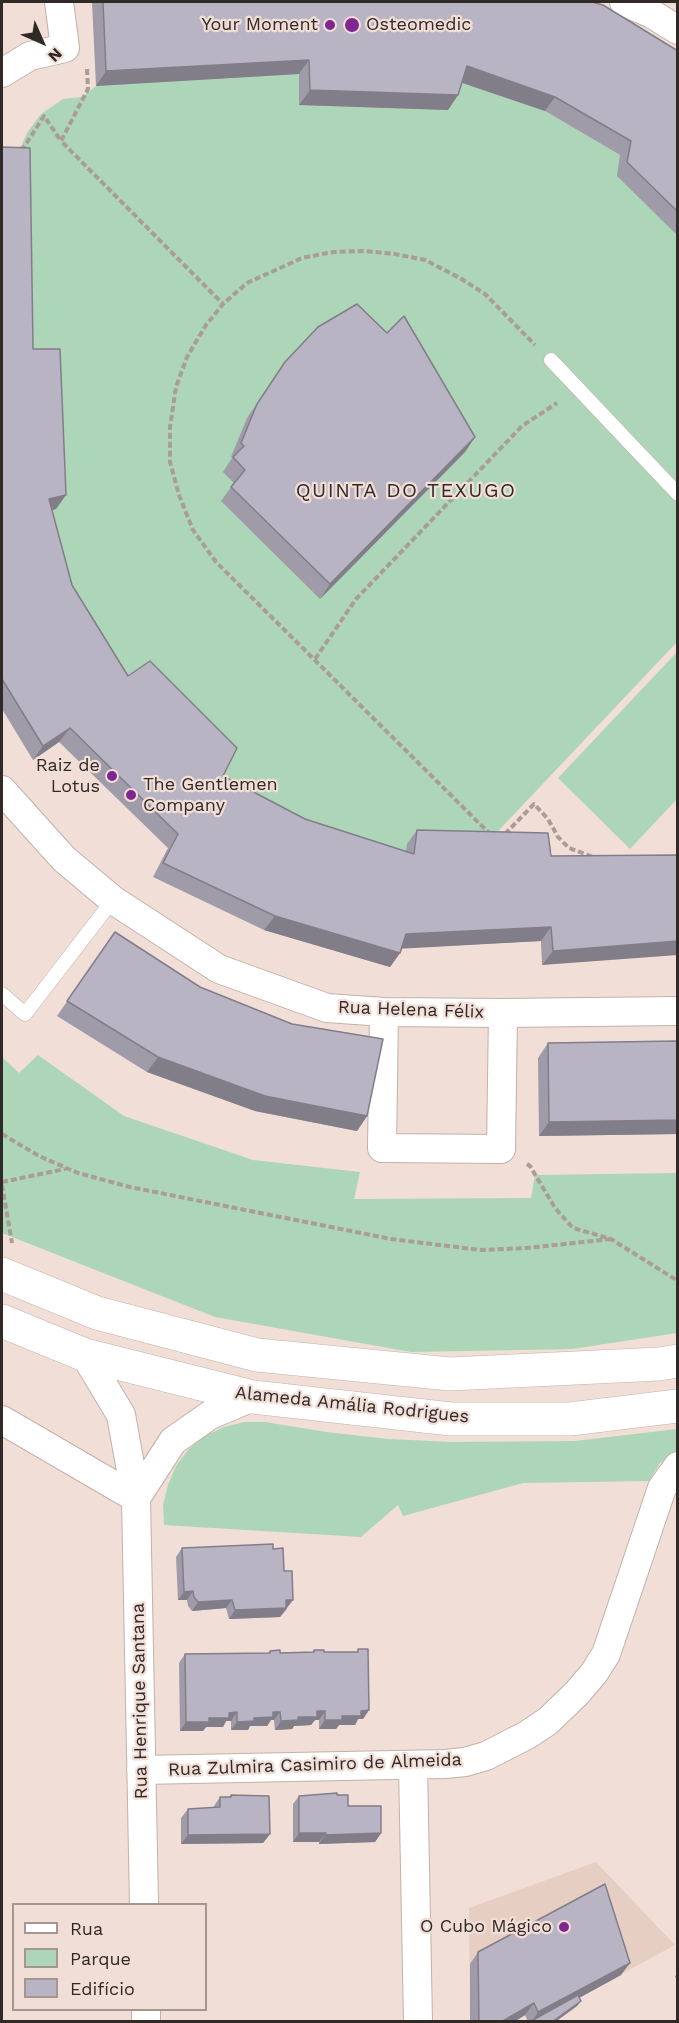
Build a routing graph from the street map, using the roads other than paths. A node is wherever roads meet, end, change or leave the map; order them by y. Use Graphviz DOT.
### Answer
graph roads {
  1 [pos="59,2"];
  2 [pos="624,2"];
  3 [pos="678,30"];
  4 [pos="2,73"];
  5 [pos="551,360"];
  6 [pos="678,494"];
  7 [pos="6,804"];
  8 [pos="113,900"];
  9 [pos="2,994"];
  10 [pos="678,1011"];
  11 [pos="384,1012"];
  12 [pos="503,1013"];
  13 [pos="7,1262"];
  14 [pos="2,1321"];
  15 [pos="85,1355"];
  16 [pos="678,1362"];
  17 [pos="253,1397"];
  18 [pos="678,1406"];
  19 [pos="2,1420"];
  20 [pos="678,1466"];
  21 [pos="136,1498"];
  22 [pos="413,1766"];
  23 [pos="141,1770"];
  24 [pos="144,1903"];
  25 [pos="418,2022"];
  1 -- 4 [label="street"];
  2 -- 3 [label="street"];
  5 -- 6 [label="lane"];
  7 -- 8 [label="street, Rua Helena Félix"];
  8 -- 9 [label="lane"];
  8 -- 11 [label="street, Rua Helena Félix"];
  10 -- 12 [label="street, Rua Helena Félix"];
  11 -- 12 [label="street, Rua Helena Félix"];
  11 -- 12 [label="street"];
  13 -- 16 [label="street"];
  14 -- 15 [label="street, Alameda Amália Rodrigues"];
  15 -- 17 [label="street, Alameda Amália Rodrigues"];
  15 -- 21 [label="street, Rua Henrique Santana"];
  17 -- 18 [label="street, Alameda Amália Rodrigues"];
  17 -- 21 [label="street"];
  19 -- 21 [label="street"];
  20 -- 22 [label="street, Rua Zulmira Casimiro de Almeida"];
  21 -- 23 [label="street, Rua Henrique Santana"];
  22 -- 23 [label="street, Rua Zulmira Casimiro de Almeida"];
  22 -- 25 [label="street"];
  23 -- 24 [label="street, Rua Henrique Santana"];
}
